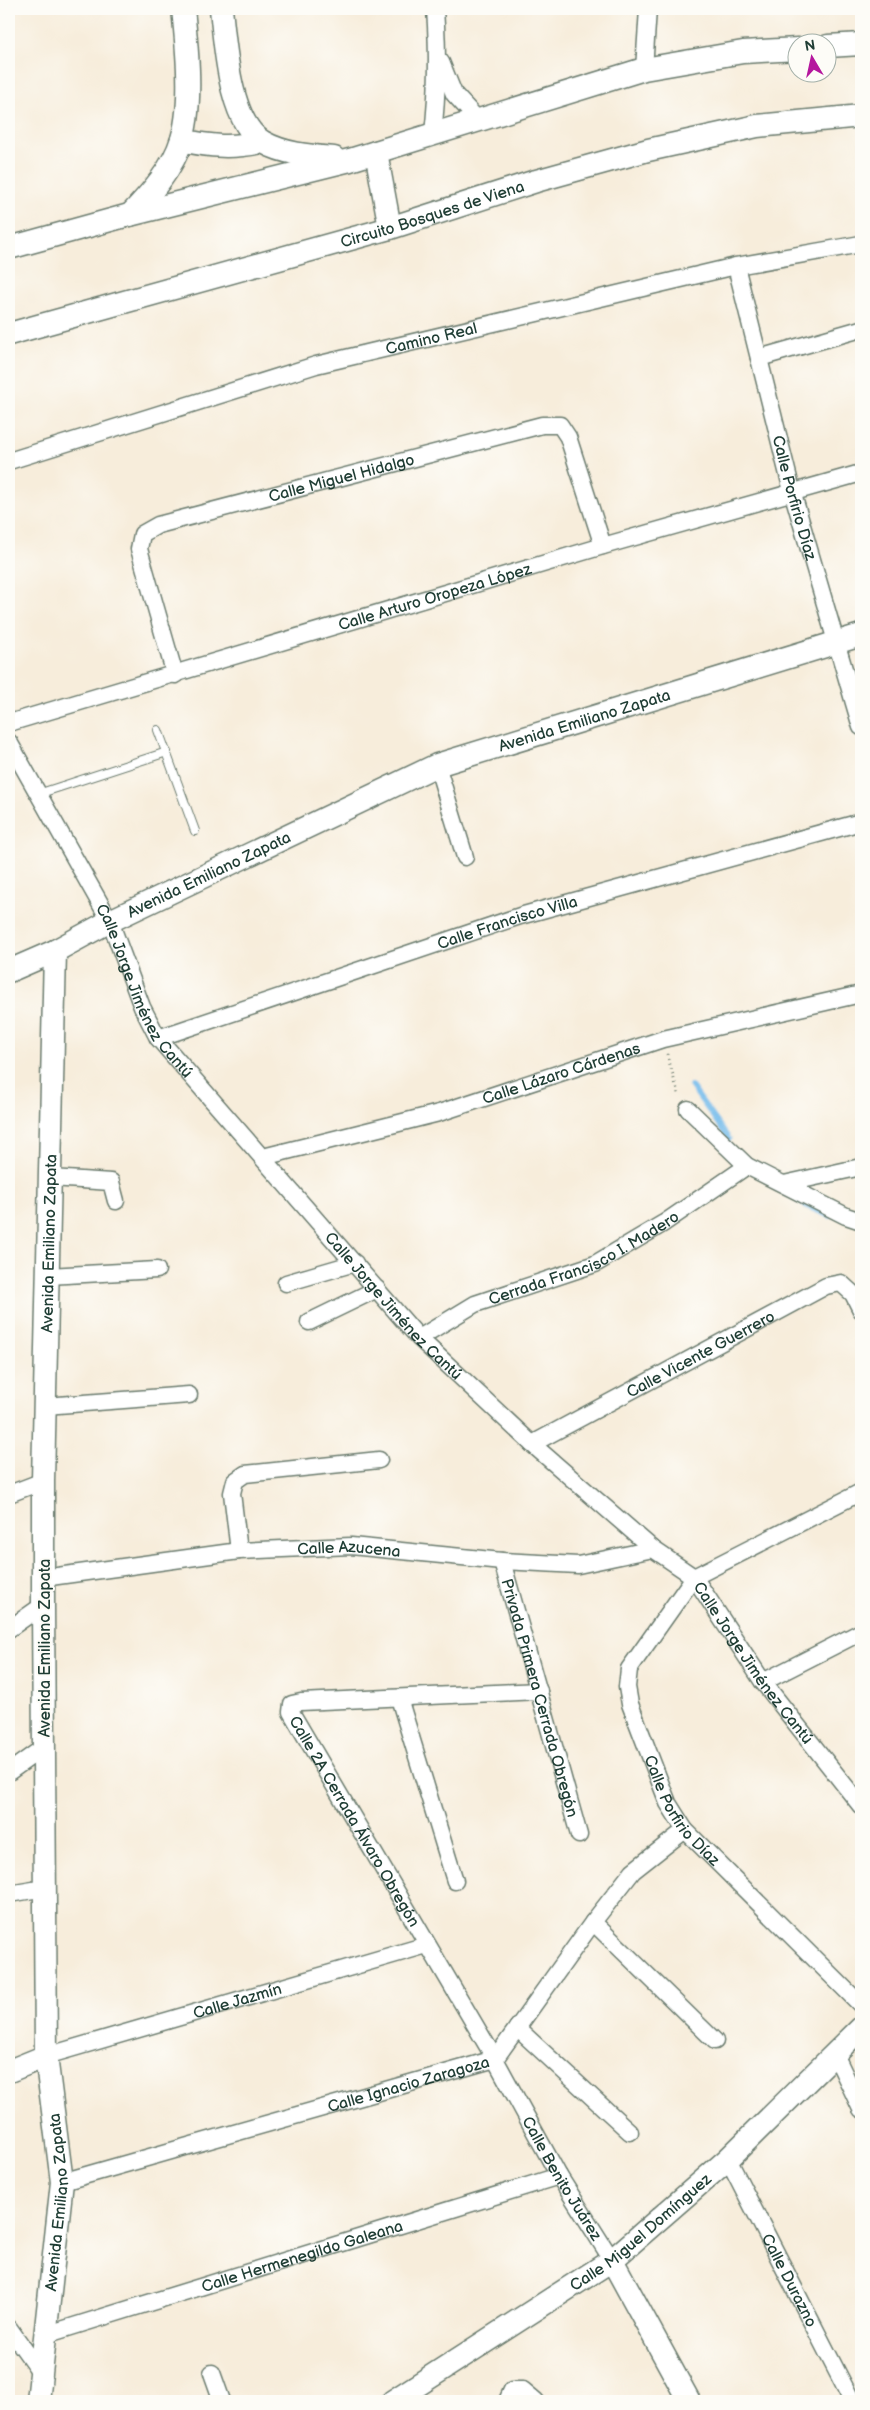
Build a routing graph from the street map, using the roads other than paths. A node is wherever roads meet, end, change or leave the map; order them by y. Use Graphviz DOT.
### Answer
graph roads {
  1 [pos="183,9"];
  2 [pos="221,9"];
  3 [pos="435,9"];
  4 [pos="648,9"];
  5 [pos="861,44"];
  6 [pos="838,45"];
  7 [pos="788,49"];
  8 [pos="438,53"];
  9 [pos="644,69"];
  10 [pos="861,116"];
  11 [pos="478,120"];
  12 [pos="433,133"];
  13 [pos="182,140"];
  14 [pos="262,142"];
  15 [pos="376,152"];
  16 [pos="350,160"];
  17 [pos="129,215"];
  18 [pos="390,228"];
  19 [pos="861,244"];
  20 [pos="9,248"];
  21 [pos="736,266"];
  22 [pos="861,329"];
  23 [pos="9,334"];
  24 [pos="759,358"];
  25 [pos="9,461"];
  26 [pos="861,473"];
  27 [pos="792,491"];
  28 [pos="603,546"];
  29 [pos="861,635"];
  30 [pos="836,643"];
  31 [pos="175,675"];
  32 [pos="9,723"];
  33 [pos="861,727"];
  34 [pos="158,730"];
  35 [pos="9,742"];
  36 [pos="166,752"];
  37 [pos="437,765"];
  38 [pos="38,794"];
  39 [pos="861,822"];
  40 [pos="195,831"];
  41 [pos="465,857"];
  42 [pos="110,921"];
  43 [pos="56,951"];
  44 [pos="11,965"];
  45 [pos="861,994"];
  46 [pos="158,1038"];
  47 [pos="688,1109"];
  48 [pos="263,1157"];
  49 [pos="861,1166"];
  50 [pos="745,1168"];
  51 [pos="51,1178"];
  52 [pos="784,1184"];
  53 [pos="116,1200"];
  54 [pos="861,1221"];
  55 [pos="355,1264"];
  56 [pos="157,1270"];
  57 [pos="48,1276"];
  58 [pos="286,1283"];
  59 [pos="377,1289"];
  60 [pos="861,1310"];
  61 [pos="309,1322"];
  62 [pos="419,1338"];
  63 [pos="189,1395"];
  64 [pos="45,1406"];
  65 [pos="532,1444"];
  66 [pos="379,1460"];
  67 [pos="43,1481"];
  68 [pos="861,1492"];
  69 [pos="9,1494"];
  70 [pos="653,1549"];
  71 [pos="239,1551"];
  72 [pos="502,1561"];
  73 [pos="694,1577"];
  74 [pos="43,1578"];
  75 [pos="43,1605"];
  76 [pos="9,1629"];
  77 [pos="861,1632"];
  78 [pos="763,1682"];
  79 [pos="539,1691"];
  80 [pos="399,1698"];
  81 [pos="44,1747"];
  82 [pos="9,1772"];
  83 [pos="861,1806"];
  84 [pos="685,1830"];
  85 [pos="579,1835"];
  86 [pos="456,1881"];
  87 [pos="45,1888"];
  88 [pos="9,1894"];
  89 [pos="593,1922"];
  90 [pos="427,1944"];
  91 [pos="861,2005"];
  92 [pos="516,2028"];
  93 [pos="861,2028"];
  94 [pos="715,2041"];
  95 [pos="836,2054"];
  96 [pos="46,2056"];
  97 [pos="495,2059"];
  98 [pos="9,2071"];
  99 [pos="861,2109"];
  100 [pos="630,2132"];
  101 [pos="728,2159"];
  102 [pos="559,2176"];
  103 [pos="62,2182"];
  104 [pos="612,2260"];
  105 [pos="9,2328"];
  106 [pos="45,2335"];
  107 [pos="41,2373"];
  108 [pos="212,2373"];
  109 [pos="36,2400"];
  110 [pos="222,2401"];
  111 [pos="393,2401"];
  112 [pos="507,2401"];
  113 [pos="536,2401"];
  114 [pos="689,2401"];
  115 [pos="852,2401"];
  1 -- 13 [label="street"];
  2 -- 14 [label="street"];
  3 -- 8 [label="street"];
  4 -- 9 [label="street"];
  5 -- 6 [label="street"];
  7 -- 9 [label="street"];
  8 -- 11 [label="street"];
  8 -- 12 [label="street"];
  9 -- 11 [label="street"];
  10 -- 18 [label="street, Circuito Bosques de Viena"];
  11 -- 12 [label="street"];
  12 -- 15 [label="street"];
  13 -- 14 [label="street"];
  13 -- 17 [label="street"];
  14 -- 16 [label="street"];
  15 -- 16 [label="street"];
  15 -- 18 [label="street"];
  16 -- 17 [label="street"];
  17 -- 20 [label="street"];
  18 -- 23 [label="street, Circuito Bosques de Viena"];
  19 -- 21 [label="street, Camino Real"];
  21 -- 24 [label="street, Calle Porfirio Díaz"];
  21 -- 25 [label="street, Camino Real"];
  22 -- 24 [label="street"];
  24 -- 27 [label="street, Calle Porfirio Díaz"];
  26 -- 27 [label="street, Calle Arturo Oropeza López"];
  27 -- 28 [label="street, Calle Arturo Oropeza López"];
  27 -- 30 [label="street, Calle Porfirio Díaz"];
  28 -- 31 [label="street, Calle Arturo Oropeza López"];
  28 -- 31 [label="street, Calle Miguel Hidalgo"];
  29 -- 30 [label="street, Avenida Emiliano Zapata"];
  30 -- 33 [label="street, Calle Porfirio Díaz"];
  30 -- 37 [label="street, Avenida Emiliano Zapata"];
  31 -- 32 [label="street, Calle Arturo Oropeza López"];
  34 -- 36 [label="lane"];
  35 -- 38 [label="street, Calle Jorge Jiménez Cantú"];
  36 -- 38 [label="lane"];
  36 -- 40 [label="lane"];
  37 -- 41 [label="street"];
  37 -- 42 [label="street, Avenida Emiliano Zapata"];
  38 -- 42 [label="street, Calle Jorge Jiménez Cantú"];
  39 -- 46 [label="street, Calle Francisco Villa"];
  42 -- 43 [label="street, Avenida Emiliano Zapata"];
  42 -- 46 [label="street, Calle Jorge Jiménez Cantú"];
  43 -- 44 [label="street"];
  43 -- 51 [label="street, Avenida Emiliano Zapata"];
  45 -- 48 [label="street, Calle Lázaro Cárdenas"];
  46 -- 48 [label="street, Calle Jorge Jiménez Cantú"];
  47 -- 50 [label="street"];
  48 -- 55 [label="street, Calle Jorge Jiménez Cantú"];
  49 -- 52 [label="street"];
  50 -- 52 [label="street"];
  50 -- 62 [label="street, Cerrada Francisco I. Madero"];
  51 -- 53 [label="street"];
  51 -- 57 [label="street, Avenida Emiliano Zapata"];
  52 -- 54 [label="street"];
  55 -- 58 [label="street"];
  55 -- 59 [label="street, Calle Jorge Jiménez Cantú"];
  56 -- 57 [label="street"];
  57 -- 64 [label="street, Avenida Emiliano Zapata"];
  59 -- 61 [label="street"];
  59 -- 62 [label="street, Calle Jorge Jiménez Cantú"];
  60 -- 65 [label="street, Calle Vicente Guerrero"];
  62 -- 65 [label="street, Calle Jorge Jiménez Cantú"];
  63 -- 64 [label="street"];
  64 -- 67 [label="street, Avenida Emiliano Zapata"];
  65 -- 70 [label="street, Calle Jorge Jiménez Cantú"];
  66 -- 71 [label="street"];
  67 -- 69 [label="street"];
  67 -- 74 [label="street, Avenida Emiliano Zapata"];
  68 -- 73 [label="street"];
  70 -- 72 [label="street, Calle Azucena"];
  70 -- 73 [label="street, Calle Jorge Jiménez Cantú"];
  71 -- 72 [label="street, Calle Azucena"];
  71 -- 74 [label="street, Calle Azucena"];
  72 -- 79 [label="street, Privada Primera Cerrada Obregón"];
  73 -- 78 [label="street, Calle Jorge Jiménez Cantú"];
  73 -- 84 [label="street, Calle Porfirio Díaz"];
  74 -- 75 [label="street, Avenida Emiliano Zapata"];
  75 -- 76 [label="street"];
  75 -- 81 [label="street, Avenida Emiliano Zapata"];
  77 -- 78 [label="street"];
  78 -- 83 [label="street, Calle Jorge Jiménez Cantú"];
  79 -- 80 [label="street, Calle 2A Cerrada Álvaro Obregón"];
  79 -- 85 [label="street, Privada Primera Cerrada Obregón"];
  80 -- 86 [label="street"];
  80 -- 90 [label="street, Calle 2A Cerrada Álvaro Obregón"];
  81 -- 82 [label="street"];
  81 -- 87 [label="street, Avenida Emiliano Zapata"];
  84 -- 89 [label="street, Calle Ignacio Zaragoza"];
  84 -- 91 [label="street, Calle Porfirio Díaz"];
  87 -- 88 [label="street"];
  87 -- 96 [label="street, Avenida Emiliano Zapata"];
  89 -- 92 [label="street, Calle Ignacio Zaragoza"];
  89 -- 94 [label="street"];
  90 -- 96 [label="street, Calle Jazmín"];
  90 -- 97 [label="street, Calle Benito Juárez"];
  92 -- 97 [label="street, Calle Ignacio Zaragoza"];
  92 -- 100 [label="street"];
  93 -- 95 [label="street, Calle Miguel Domínguez"];
  95 -- 99 [label="street"];
  95 -- 101 [label="street, Calle Miguel Domínguez"];
  96 -- 98 [label="street"];
  96 -- 103 [label="street, Avenida Emiliano Zapata"];
  97 -- 102 [label="street, Calle Benito Juárez"];
  97 -- 103 [label="street, Calle Ignacio Zaragoza"];
  101 -- 104 [label="street, Calle Miguel Domínguez"];
  101 -- 115 [label="street, Calle Durazno"];
  102 -- 104 [label="street, Calle Benito Juárez"];
  102 -- 106 [label="street, Calle Hermenegildo Galeana"];
  103 -- 106 [label="street, Avenida Emiliano Zapata"];
  104 -- 111 [label="street, Calle Miguel Domínguez"];
  104 -- 114 [label="street, Calle Benito Juárez"];
  105 -- 107 [label="street"];
  106 -- 107 [label="street, Avenida Emiliano Zapata"];
  107 -- 109 [label="street, Avenida Emiliano Zapata"];
  108 -- 110 [label="street"];
  112 -- 113 [label="street"];
}
